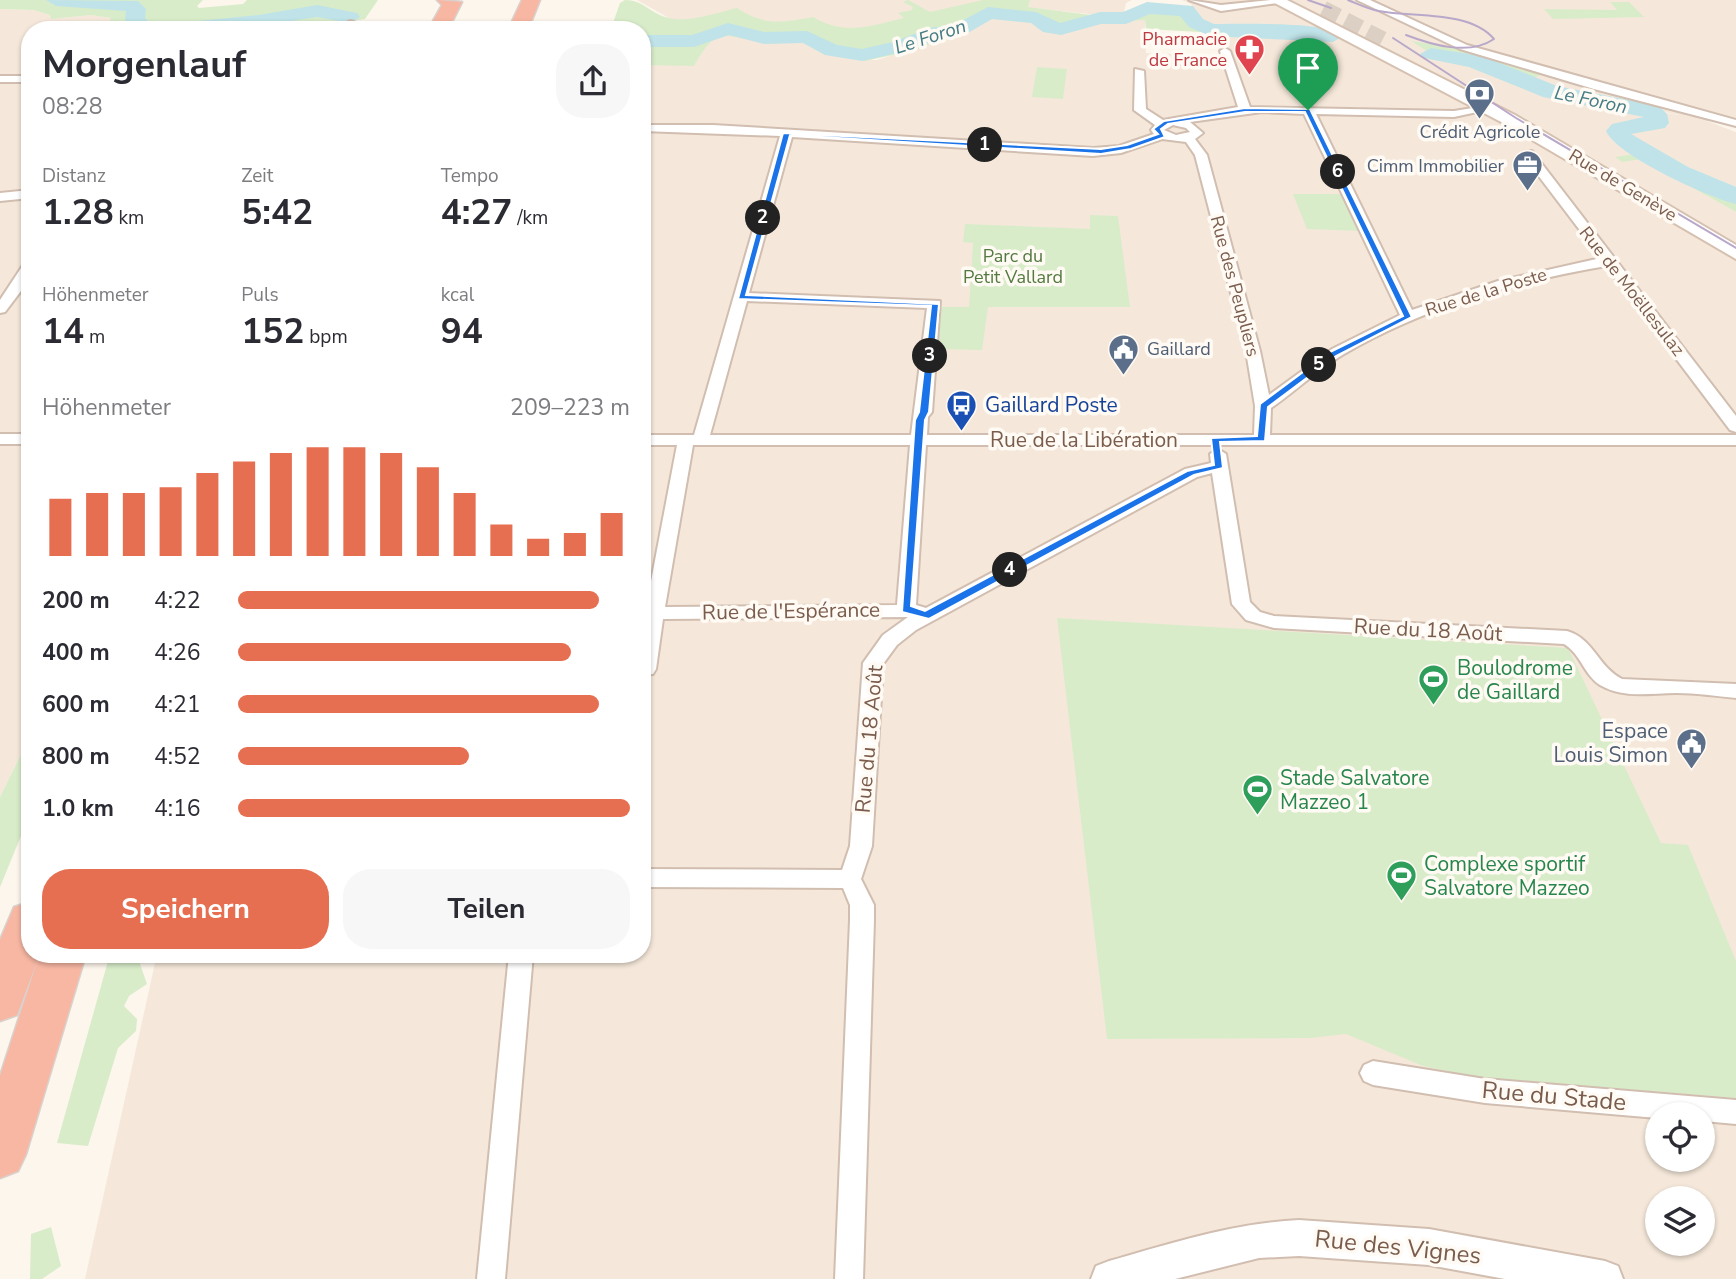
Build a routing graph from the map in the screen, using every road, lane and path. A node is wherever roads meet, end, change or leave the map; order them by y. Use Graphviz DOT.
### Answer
graph roads {
  1 [pos="446,0"];
  2 [pos="531,0"];
  3 [pos="1194,0"];
  4 [pos="1362,0"];
  5 [pos="1372,0"];
  6 [pos="1278,1"];
  7 [pos="1316,5"];
  8 [pos="1394,13"];
  9 [pos="443,21"];
  10 [pos="522,21"];
  11 [pos="1225,51"];
  12 [pos="1139,71"];
  13 [pos="0,79"];
  14 [pos="21,79"];
  15 [pos="1487,107"];
  16 [pos="1245,110"];
  17 [pos="1308,110"];
  18 [pos="1176,122"];
  19 [pos="1736,124"];
  20 [pos="651,128"];
  21 [pos="1162,129"];
  22 [pos="787,133"];
  23 [pos="1546,137"];
  24 [pos="1189,138"];
  25 [pos="1528,154"];
  26 [pos="21,195"];
  27 [pos="0,198"];
  28 [pos="1736,237"];
  29 [pos="1736,253"];
  30 [pos="1609,261"];
  31 [pos="21,282"];
  32 [pos="741,297"];
  33 [pos="0,309"];
  34 [pos="1408,317"];
  35 [pos="1258,377"];
  36 [pos="1298,381"];
  37 [pos="1263,406"];
  38 [pos="1736,427"];
  39 [pos="0,439"];
  40 [pos="21,439"];
  41 [pos="1262,439"];
  42 [pos="651,440"];
  43 [pos="693,440"];
  44 [pos="1214,440"];
  45 [pos="1736,440"];
  46 [pos="918,441"];
  47 [pos="1220,466"];
  48 [pos="906,609"];
  49 [pos="654,613"];
  50 [pos="925,616"];
  51 [pos="651,634"];
  52 [pos="1736,692"];
  53 [pos="651,878"];
  54 [pos="850,879"];
  55 [pos="21,944"];
  56 [pos="61,963"];
  57 [pos="520,963"];
  58 [pos="0,1001"];
  59 [pos="1373,1073"];
  60 [pos="1736,1112"];
  61 [pos="0,1154"];
  62 [pos="491,1279"];
  63 [pos="849,1279"];
  64 [pos="1109,1279"];
  65 [pos="1605,1279"];
  1 -- 9 [label="highway"];
  2 -- 10 [label="highway"];
  3 -- 6 [label="street"];
  4 -- 8 [label="street"];
  5 -- 8 [label="street"];
  6 -- 7 [label="main road"];
  6 -- 15 [label="main road, Rue de Genève"];
  8 -- 19 [label="street"];
  11 -- 16 [label="street"];
  12 -- 21 [label="street"];
  13 -- 14 [label="street"];
  15 -- 17 [label="street"];
  15 -- 23 [label="main road, Rue de Genève"];
  16 -- 17 [label="street"];
  16 -- 18 [label="street"];
  17 -- 34 [label="street"];
  18 -- 21 [label="street"];
  18 -- 24 [label="street, Rue des Peupliers"];
  20 -- 22 [label="street"];
  21 -- 22 [label="street"];
  21 -- 24 [label="street"];
  22 -- 32 [label="street"];
  23 -- 28 [label="main road, Rue de Genève"];
  23 -- 29 [label="main road, Rue de Genève"];
  24 -- 35 [label="street, Rue des Peupliers"];
  25 -- 30 [label="street, Rue de Moëllesulaz"];
  26 -- 27 [label="street"];
  30 -- 34 [label="street, Rue de la Poste"];
  30 -- 38 [label="street, Rue de Moëllesulaz"];
  31 -- 33 [label="street"];
  32 -- 43 [label="street"];
  32 -- 46 [label="street"];
  34 -- 36 [label="street, Rue de la Poste"];
  35 -- 36 [label="street"];
  35 -- 37 [label="street, Rue des Peupliers"];
  36 -- 37 [label="street, Rue de la Poste"];
  37 -- 41 [label="street, Rue des Peupliers"];
  39 -- 40 [label="street"];
  41 -- 44 [label="street, Rue de la Libération"];
  41 -- 45 [label="street, Rue de la Libération"];
  42 -- 43 [label="street, Rue de la Libération"];
  43 -- 46 [label="street, Rue de la Libération"];
  43 -- 49 [label="street"];
  44 -- 46 [label="street, Rue de la Libération"];
  44 -- 47 [label="street, Rue du 18 Août"];
  46 -- 48 [label="street"];
  47 -- 50 [label="street, Rue du 18 Août"];
  47 -- 52 [label="street, Rue du 18 Août"];
  48 -- 49 [label="street, Rue de l'Espérance"];
  48 -- 50 [label="street, Rue de l'Espérance"];
  49 -- 51 [label="street"];
  50 -- 54 [label="street, Rue du 18 Août"];
  53 -- 54 [label="street"];
  54 -- 63 [label="street"];
  55 -- 58 [label="highway"];
  56 -- 61 [label="highway"];
  57 -- 62 [label="street"];
  59 -- 60 [label="street, Rue du Stade"];
  64 -- 65 [label="street, Rue des Vignes"];
}
